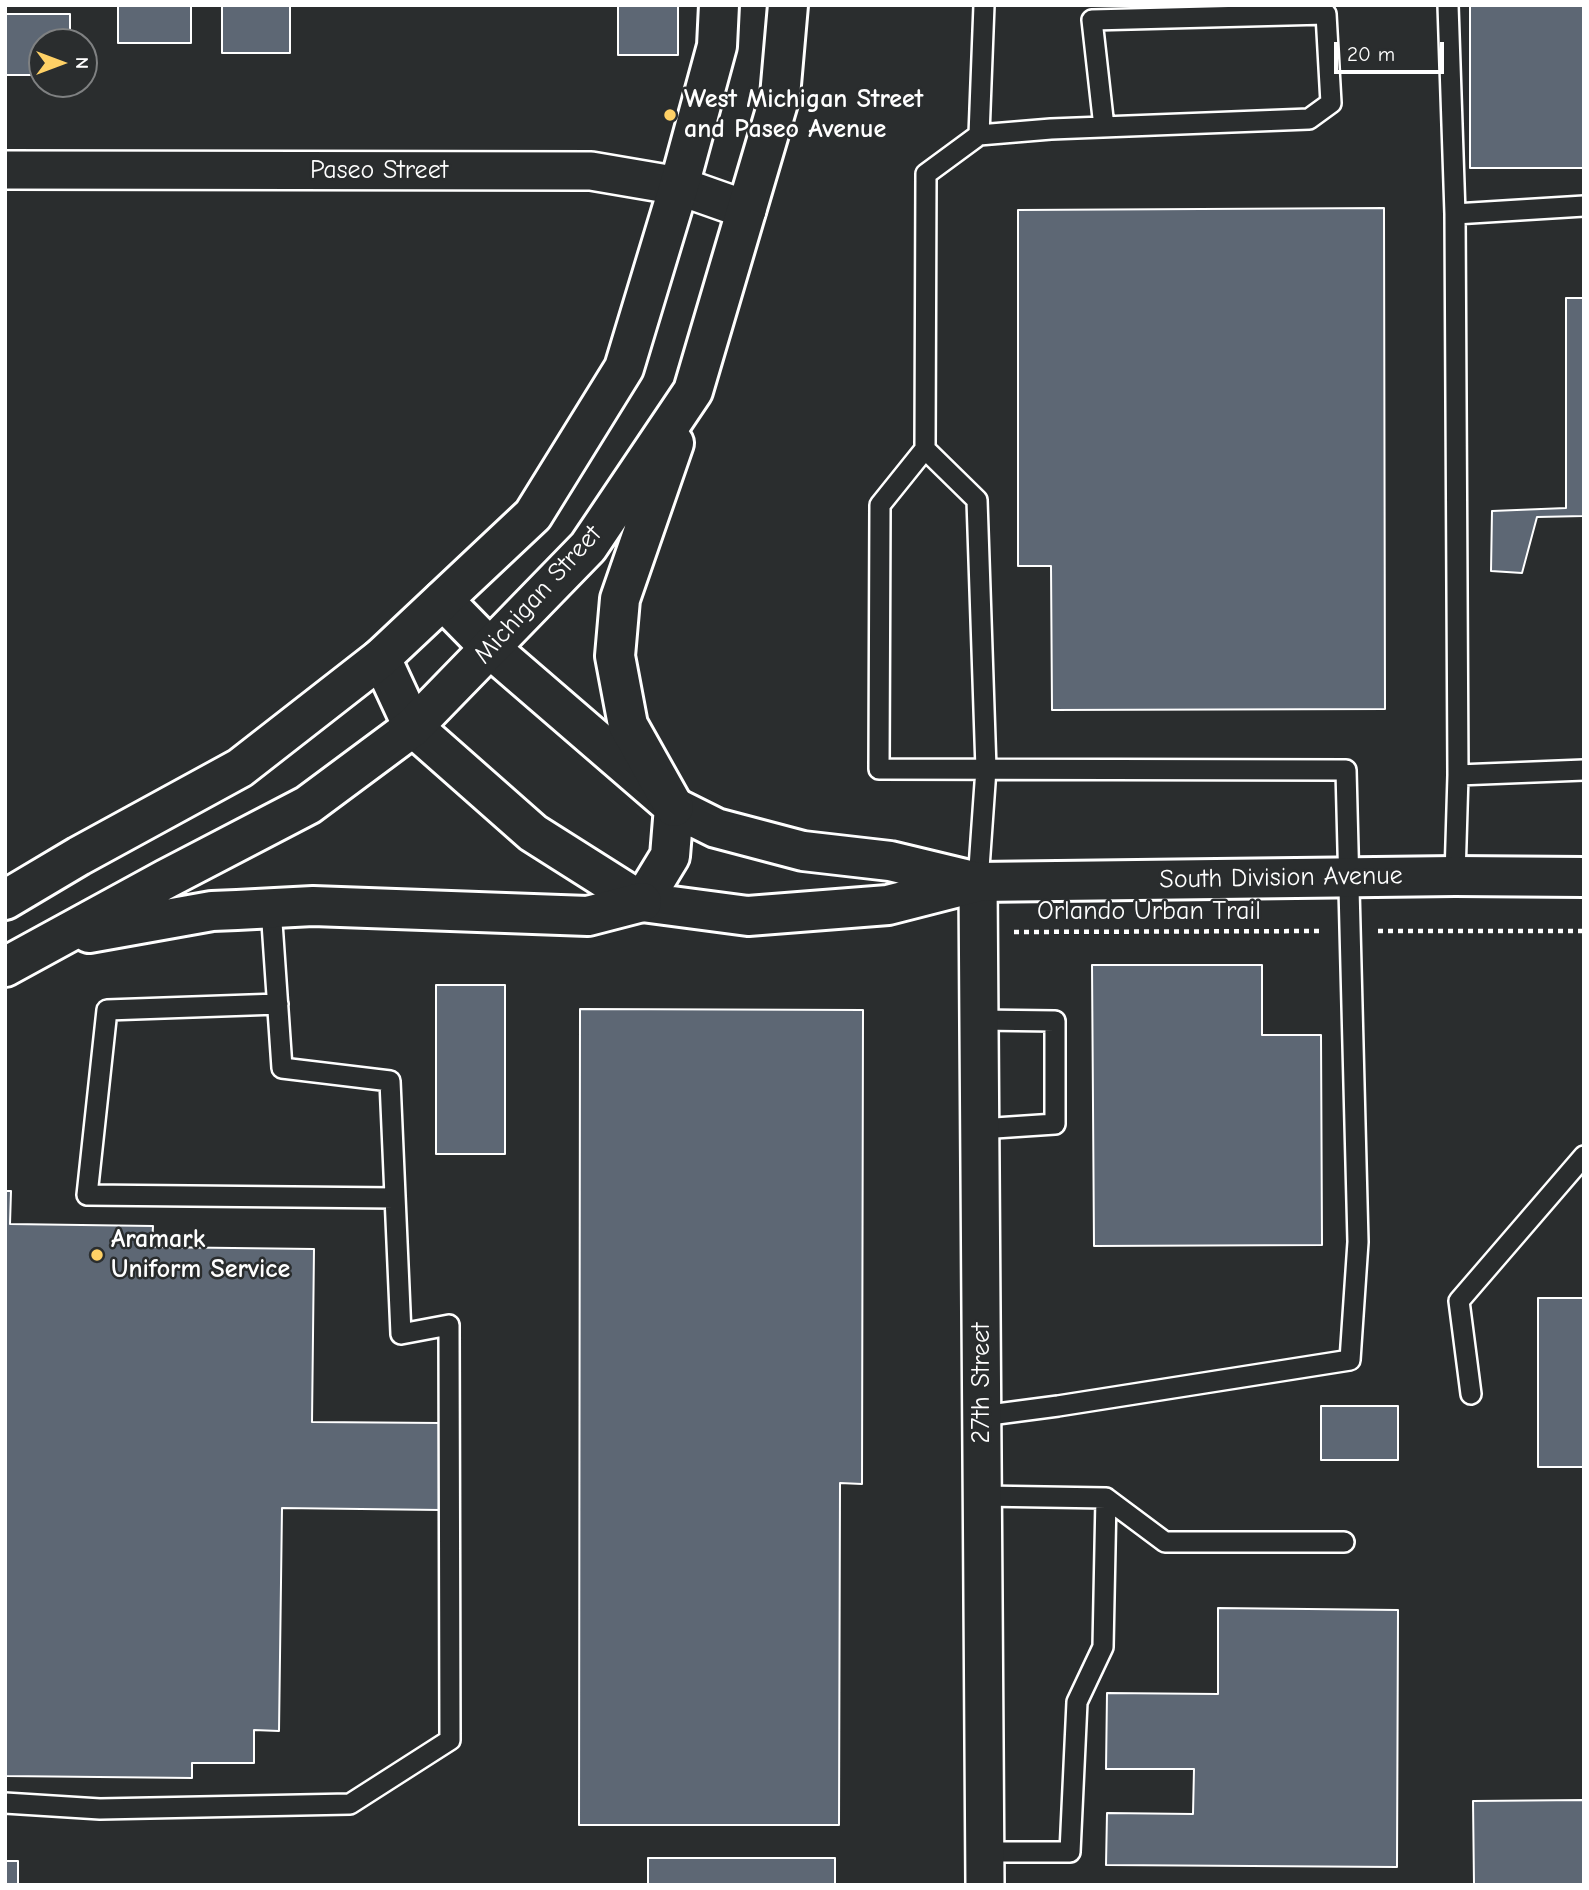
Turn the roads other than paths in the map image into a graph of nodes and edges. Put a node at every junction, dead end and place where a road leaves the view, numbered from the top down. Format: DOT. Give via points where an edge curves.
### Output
graph roads {
  1 [pos="719,5"];
  2 [pos="789,5"];
  3 [pos="984,5"];
  4 [pos="1448,5"];
  5 [pos="1104,127"];
  6 [pos="979,135"];
  7 [pos="5,170"];
  8 [pos="680,187"];
  9 [pos="1584,205"];
  10 [pos="747,210"];
  11 [pos="1455,214"];
  12 [pos="693,391"];
  13 [pos="925,449"];
  14 [pos="443,600"];
  15 [pos="491,649"];
  16 [pos="381,658"];
  17 [pos="414,727"];
  18 [pos="986,769"];
  19 [pos="1584,770"];
  20 [pos="1458,775"];
  21 [pos="674,807"];
  22 [pos="1455,876"];
  23 [pos="1349,877"];
  24 [pos="1584,877"];
  25 [pos="978,882"];
  26 [pos="5,900"];
  27 [pos="642,902"];
  28 [pos="271,908"];
  29 [pos="56,939"];
  30 [pos="5,967"];
  31 [pos="278,1004"];
  32 [pos="979,1020"];
  33 [pos="980,1129"];
  34 [pos="1584,1156"];
  35 [pos="395,1198"];
  36 [pos="1471,1394"];
  37 [pos="982,1416"];
  38 [pos="982,1496"];
  39 [pos="1106,1499"];
  40 [pos="1344,1542"];
  41 [pos="5,1803"];
  42 [pos="985,1868"];
  1 -- 8 [label="main road" via="717,47"];
  2 -- 10 [label="main road, Michigan Street" via="780,96"];
  3 -- 6 [label="lane"];
  4 -- 11 [label="lane"];
  5 -- 5 [label="lane" via="1309,119 1331,103 1326,14 1092,20"];
  5 -- 6 [label="lane"];
  6 -- 13 [label="lane" via="926,174"];
  7 -- 8 [label="street, Paseo Street" via="592,172"];
  8 -- 10 [label="street, Paseo Street"];
  8 -- 14 [label="main road" via="624,368 533,515"];
  9 -- 11 [label="lane"];
  10 -- 12 [label="main road, Michigan Street"];
  11 -- 20 [label="lane"];
  12 -- 15 [label="main road, Michigan Street" via="588,547"];
  12 -- 21 [label="main road" via="620,599 615,656 628,725"];
  13 -- 18 [label="lane" via="977,500"];
  13 -- 18 [label="lane" via="880,505 879,769"];
  14 -- 15 [label="main road, South Division Avenue"];
  14 -- 16 [label="main road"];
  15 -- 17 [label="main road, Michigan Street"];
  15 -- 21 [label="main road, South Division Avenue"];
  16 -- 17 [label="main road, South Division Avenue"];
  16 -- 26 [label="main road" via="240,768"];
  17 -- 27 [label="main road, South Division Avenue" via="533,833"];
  17 -- 29 [label="main road, Michigan Street" via="308,806"];
  18 -- 23 [label="lane" via="1346,769"];
  18 -- 25 [label="lane"];
  19 -- 20 [label="lane"];
  20 -- 22 [label="lane"];
  21 -- 25 [label="main road, South Division Avenue" via="716,828 803,851 890,861"];
  21 -- 27 [label="main road" via="670,856"];
  22 -- 23 [label="main road, South Division Avenue"];
  22 -- 24 [label="main road, South Division Avenue"];
  23 -- 25 [label="main road, South Division Avenue"];
  23 -- 37 [label="lane" via="1358,1242 1350,1360"];
  25 -- 27 [label="main road, South Division Avenue" via="888,905 748,916"];
  25 -- 32 [label="street, 27th Street"];
  27 -- 28 [label="main road" via="588,916"];
  28 -- 29 [label="main road" via="212,911"];
  28 -- 31 [label="lane"];
  29 -- 30 [label="main road, Michigan Street"];
  31 -- 35 [label="lane" via="282,1068 390,1081"];
  31 -- 35 [label="lane" via="107,1010 87,1195"];
  32 -- 33 [label="street, 27th Street"];
  32 -- 33 [label="lane" via="1055,1021 1055,1124"];
  33 -- 37 [label="street, 27th Street"];
  34 -- 36 [label="lane" via="1459,1301"];
  35 -- 41 [label="lane" via="401,1334 449,1325 450,1740 350,1804 100,1808"];
  37 -- 38 [label="street, 27th Street"];
  38 -- 39 [label="lane"];
  38 -- 42 [label="street, 27th Street"];
  39 -- 40 [label="lane" via="1165,1542"];
  39 -- 42 [label="lane" via="1103,1647 1077,1702 1070,1852"];
}
